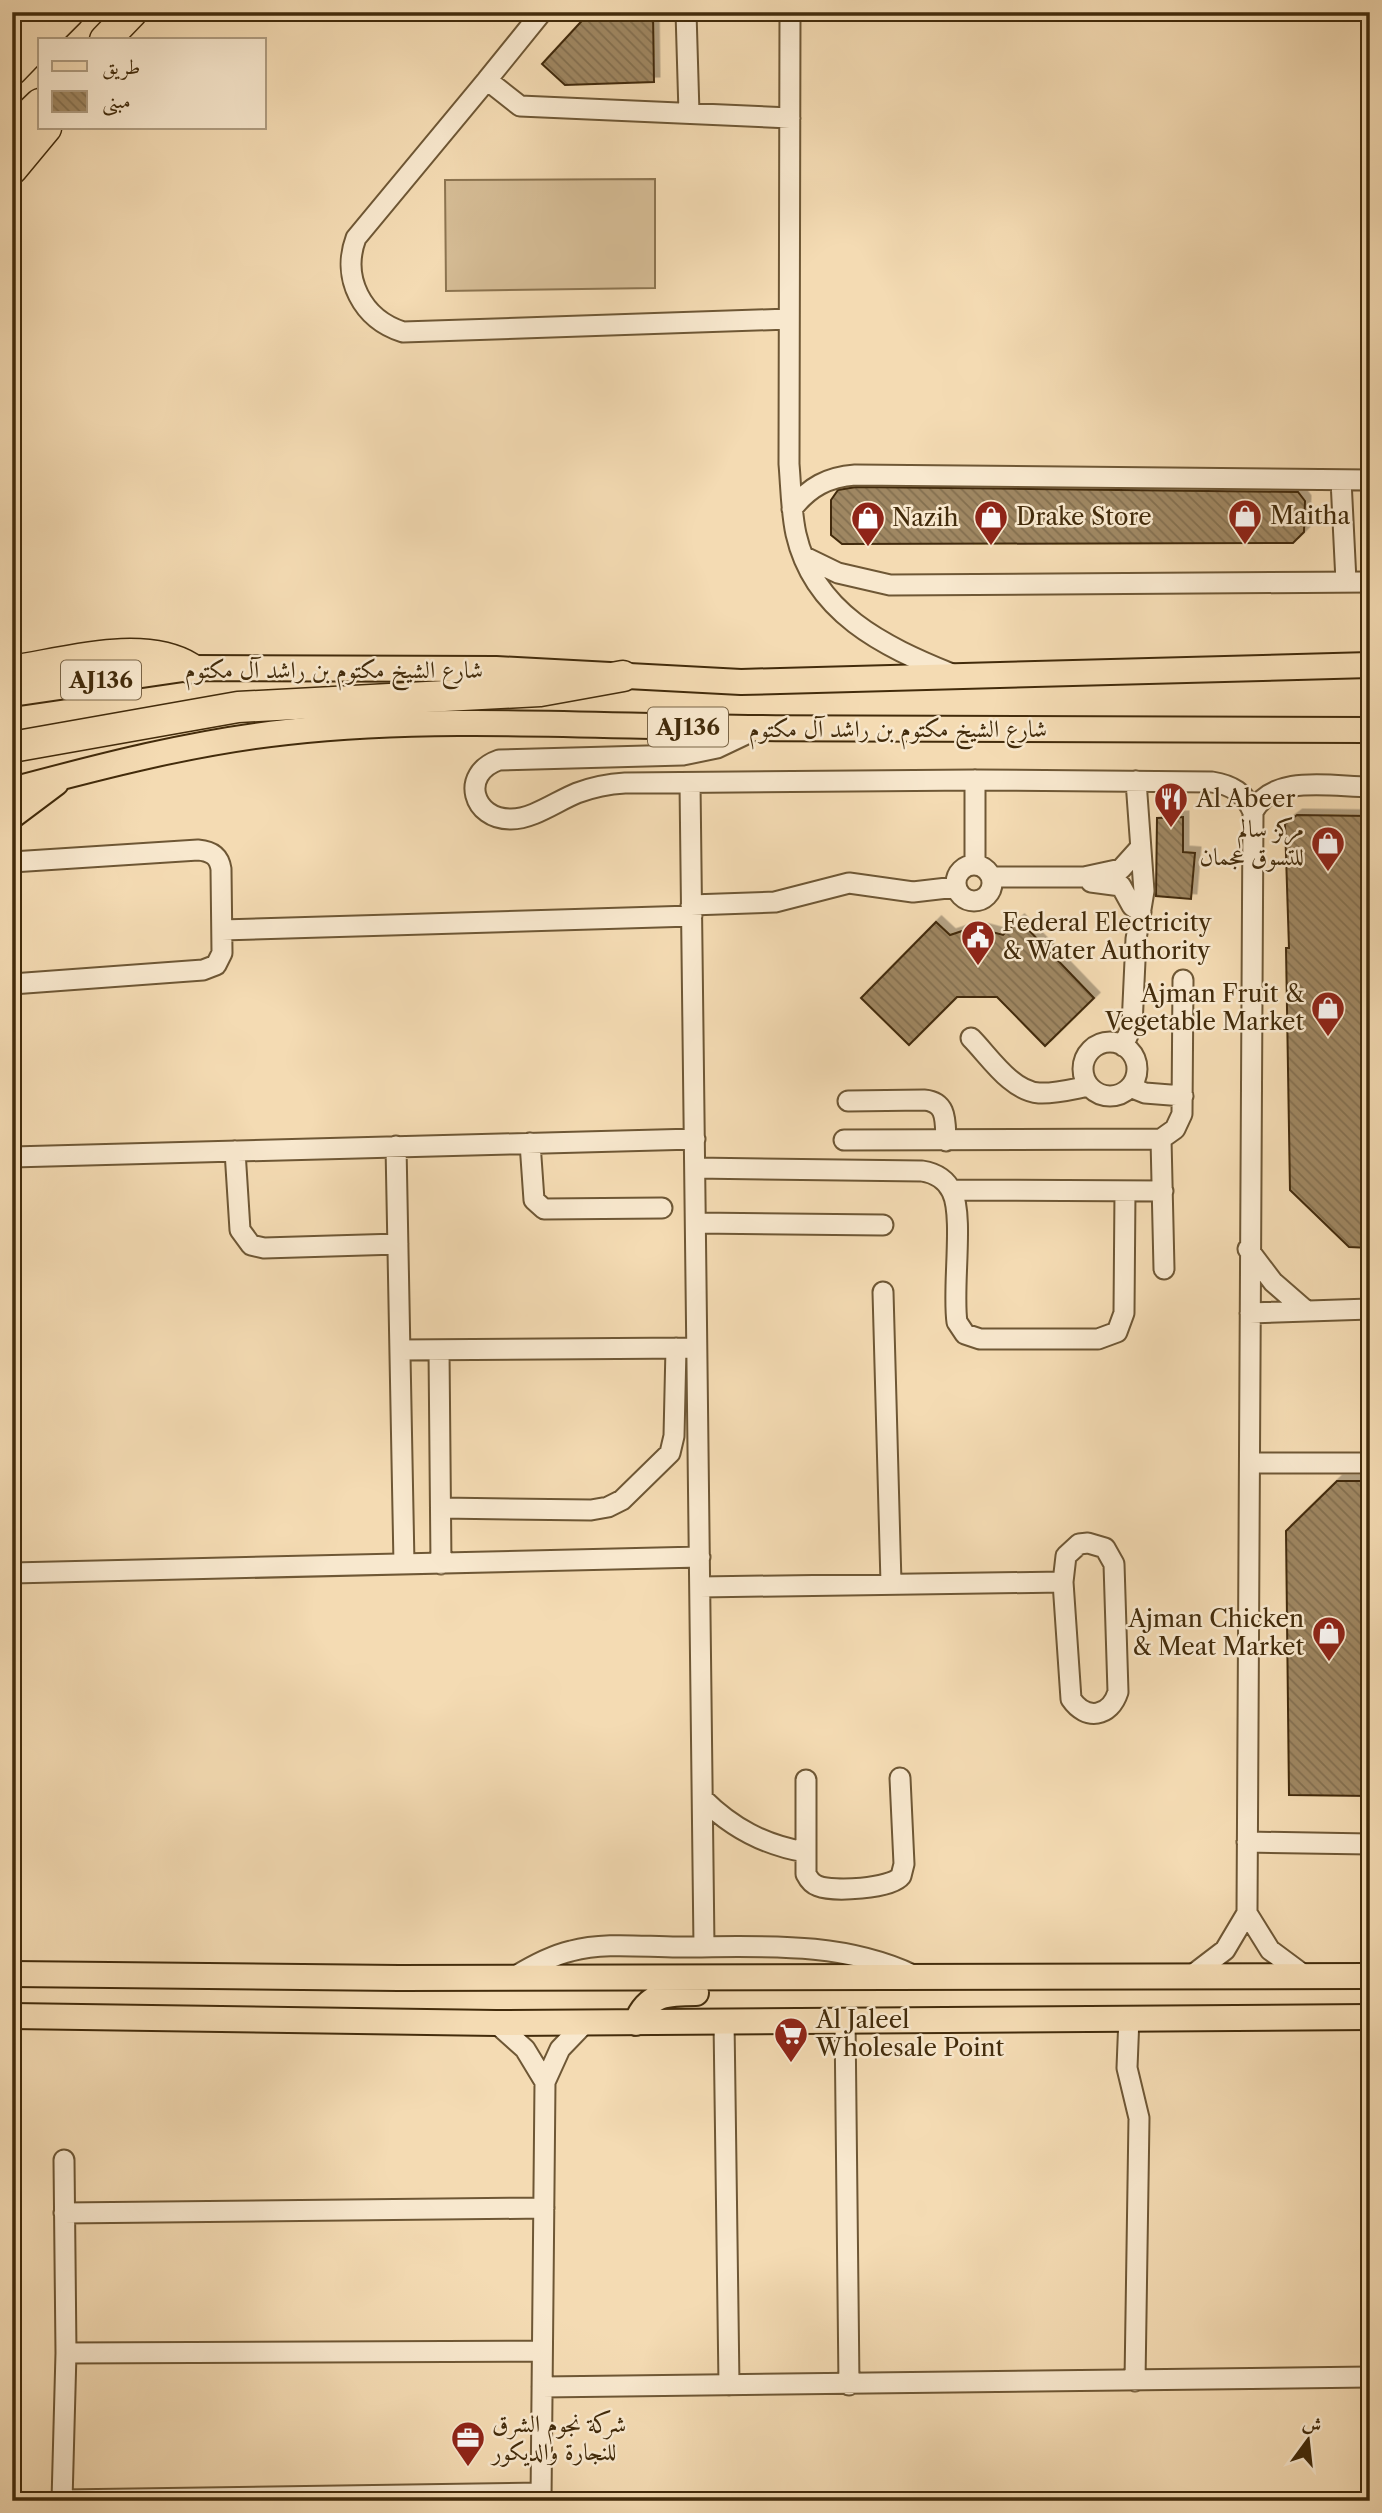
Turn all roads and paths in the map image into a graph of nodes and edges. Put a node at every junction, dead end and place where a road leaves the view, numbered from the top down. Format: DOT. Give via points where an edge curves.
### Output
graph roads {
  1 [pos="34,12"];
  2 [pos="69,12"];
  3 [pos="132,12"];
  4 [pos="542,12"];
  5 [pos="686,12"];
  6 [pos="790,12"];
  7 [pos="12,35"];
  8 [pos="44,38"];
  9 [pos="107,38"];
  10 [pos="38,44"];
  11 [pos="12,70"];
  12 [pos="487,80"];
  13 [pos="38,106"];
  14 [pos="689,113"];
  15 [pos="790,118"];
  16 [pos="44,130"];
  17 [pos="12,131"];
  18 [pos="12,169"];
  19 [pos="789,319"];
  20 [pos="1341,480"];
  21 [pos="1370,480"];
  22 [pos="792,509"];
  23 [pos="803,556"];
  24 [pos="1346,581"];
  25 [pos="1370,582"];
  26 [pos="1370,665"];
  27 [pos="190,668"];
  28 [pos="12,671"];
  29 [pos="953,674"];
  30 [pos="623,676"];
  31 [pos="12,694"];
  32 [pos="758,729"];
  33 [pos="1370,730"];
  34 [pos="12,747"];
  35 [pos="64,776"];
  36 [pos="975,780"];
  37 [pos="1136,781"];
  38 [pos="690,783"];
  39 [pos="1370,787"];
  40 [pos="12,790"];
  41 [pos="1253,812"];
  42 [pos="12,816"];
  43 [pos="1139,849"];
  44 [pos="12,862"];
  45 [pos="983,871"];
  46 [pos="1084,877"];
  47 [pos="956,887"];
  48 [pos="691,911"];
  49 [pos="1141,912"];
  50 [pos="222,930"];
  51 [pos="1183,980"];
  52 [pos="12,984"];
  53 [pos="971,1038"];
  54 [pos="1123,1046"];
  55 [pos="1088,1086"];
  56 [pos="1130,1087"];
  57 [pos="1183,1097"];
  58 [pos="848,1101"];
  59 [pos="695,1139"];
  60 [pos="1161,1139"];
  61 [pos="844,1140"];
  62 [pos="946,1141"];
  63 [pos="530,1143"];
  64 [pos="397,1146"];
  65 [pos="236,1151"];
  66 [pos="12,1157"];
  67 [pos="695,1168"];
  68 [pos="951,1191"];
  69 [pos="1125,1191"];
  70 [pos="1163,1191"];
  71 [pos="662,1208"];
  72 [pos="696,1223"];
  73 [pos="883,1225"];
  74 [pos="398,1244"];
  75 [pos="1248,1249"];
  76 [pos="1164,1269"];
  77 [pos="883,1292"];
  78 [pos="1304,1309"];
  79 [pos="1370,1309"];
  80 [pos="1250,1314"];
  81 [pos="676,1348"];
  82 [pos="697,1348"];
  83 [pos="400,1350"];
  84 [pos="439,1350"];
  85 [pos="1252,1463"];
  86 [pos="1370,1463"];
  87 [pos="441,1508"];
  88 [pos="700,1558"];
  89 [pos="404,1564"];
  90 [pos="441,1564"];
  91 [pos="12,1573"];
  92 [pos="1063,1582"];
  93 [pos="891,1583"];
  94 [pos="699,1587"];
  95 [pos="900,1778"];
  96 [pos="806,1780"];
  97 [pos="703,1799"];
  98 [pos="1247,1842"];
  99 [pos="1370,1843"];
  100 [pos="805,1852"];
  101 [pos="1247,1913"];
  102 [pos="704,1947"];
  103 [pos="12,1974"];
  104 [pos="862,1976"];
  105 [pos="1191,1976"];
  106 [pos="1305,1976"];
  107 [pos="1370,1976"];
  108 [pos="514,1977"];
  109 [pos="917,1977"];
  110 [pos="12,2016"];
  111 [pos="1129,2017"];
  112 [pos="1370,2017"];
  113 [pos="845,2019"];
  114 [pos="724,2021"];
  115 [pos="496,2023"];
  116 [pos="585,2023"];
  117 [pos="636,2023"];
  118 [pos="545,2082"];
  119 [pos="64,2160"];
  120 [pos="544,2208"];
  121 [pos="64,2213"];
  122 [pos="542,2351"];
  123 [pos="66,2353"];
  124 [pos="1370,2377"];
  125 [pos="1135,2381"];
  126 [pos="729,2385"];
  127 [pos="849,2385"];
  128 [pos="542,2387"];
  129 [pos="541,2497"];
  130 [pos="62,2501"];
  1 -- 7 [label="highway"];
  2 -- 8 [label="highway"];
  3 -- 9 [label="highway"];
  4 -- 12 [label="street"];
  5 -- 14 [label="street"];
  6 -- 15 [label="street"];
  10 -- 11 [label="highway"];
  12 -- 14 [label="street" via="520,106"];
  12 -- 19 [label="street" via="356,238 349,256 350,272 373,317 403,332"];
  13 -- 17 [label="highway"];
  14 -- 15 [label="street"];
  15 -- 19 [label="street"];
  16 -- 18 [label="highway"];
  19 -- 22 [label="street"];
  20 -- 21 [label="street"];
  20 -- 22 [label="street" via="855,475 819,484"];
  20 -- 24 [label="street"];
  22 -- 23 [label="street"];
  23 -- 24 [label="street" via="838,573 890,585"];
  23 -- 29 [label="street" via="834,607 857,627 910,657"];
  24 -- 25 [label="street"];
  26 -- 29 [label="main road, شارع الشيخ مكتوم بن راشد آل مكتوم / AJ136"];
  27 -- 28 [label="highway" via="166,656 139,653"];
  27 -- 30 [label="main road, شارع الشيخ مكتوم بن راشد آل مكتوم / AJ136" via="465,668"];
  27 -- 31 [label="main road, شارع الشيخ مكتوم بن راشد آل مكتوم / AJ136"];
  29 -- 30 [label="main road, شارع الشيخ مكتوم بن راشد آل مكتوم / AJ136" via="741,682"];
  30 -- 34 [label="highway" via="540,691 238,707"];
  32 -- 33 [label="main road, شارع الشيخ مكتوم بن راشد آل مكتوم / AJ136"];
  32 -- 35 [label="main road, شارع الشيخ مكتوم بن راشد آل مكتوم / AJ136" via="455,724 288,732 209,743"];
  32 -- 38 [label="street" via="717,748 682,755 499,760 482,769 474,787 480,806 499,818 511,819 602,785"];
  35 -- 40 [label="main road, شارع الشيخ مكتوم بن راشد آل مكتوم / AJ136"];
  35 -- 42 [label="main road"];
  36 -- 37 [label="street"];
  36 -- 38 [label="street"];
  36 -- 45 [label="street"];
  37 -- 41 [label="street" via="1223,783 1242,794"];
  37 -- 43 [label="street"];
  38 -- 48 [label="street"];
  39 -- 41 [label="street" via="1281,788 1264,796"];
  41 -- 75 [label="street"];
  43 -- 46 [label="street" via="1121,869"];
  43 -- 49 [label="street" via="1144,880"];
  44 -- 50 [label="street" via="211,852 221,869"];
  45 -- 46 [label="street"];
  45 -- 47 [label="street" via="963,869"];
  45 -- 47 [label="street" via="990,891 979,900 964,899"];
  46 -- 49 [label="street" via="1121,886"];
  47 -- 48 [label="street" via="913,892 841,883 775,902"];
  48 -- 50 [label="street"];
  48 -- 59 [label="street"];
  49 -- 54 [label="street" via="1132,1026"];
  50 -- 52 [label="street" via="220,960 203,971"];
  51 -- 57 [label="street"];
  53 -- 55 [label="street" via="1013,1082 1030,1091 1048,1093"];
  54 -- 55 [label="street" via="1105,1043 1089,1052 1083,1069"];
  54 -- 56 [label="street" via="1135,1060"];
  55 -- 56 [label="street" via="1104,1096"];
  56 -- 57 [label="street"];
  57 -- 60 [label="street" via="1180,1122"];
  58 -- 62 [label="street" via="936,1103 944,1112"];
  59 -- 63 [label="street"];
  59 -- 67 [label="street"];
  60 -- 62 [label="street"];
  60 -- 70 [label="street"];
  61 -- 62 [label="street"];
  63 -- 64 [label="street"];
  63 -- 71 [label="street" via="534,1200 544,1209"];
  64 -- 65 [label="street"];
  64 -- 74 [label="street"];
  65 -- 66 [label="street"];
  65 -- 74 [label="street" via="240,1230 251,1245"];
  67 -- 68 [label="street" via="922,1171 942,1179"];
  67 -- 72 [label="street"];
  68 -- 69 [label="street"];
  68 -- 69 [label="street" via="957,1322 965,1334 980,1339 1098,1339 1117,1332 1124,1313"];
  69 -- 70 [label="street"];
  70 -- 76 [label="street"];
  72 -- 73 [label="street"];
  72 -- 82 [label="street"];
  74 -- 83 [label="street"];
  75 -- 78 [label="street" via="1273,1282"];
  75 -- 80 [label="street"];
  77 -- 93 [label="street"];
  78 -- 79 [label="street"];
  78 -- 80 [label="street"];
  80 -- 85 [label="street"];
  81 -- 82 [label="street"];
  81 -- 84 [label="street"];
  81 -- 87 [label="street" via="673,1444 665,1460 622,1500 592,1510"];
  82 -- 88 [label="street"];
  83 -- 84 [label="street"];
  83 -- 89 [label="street"];
  84 -- 87 [label="street"];
  85 -- 86 [label="street"];
  85 -- 98 [label="street"];
  87 -- 90 [label="street"];
  88 -- 90 [label="street"];
  88 -- 94 [label="street"];
  89 -- 90 [label="street"];
  89 -- 91 [label="street"];
  92 -- 92 [label="street" via="1071,1699 1077,1708 1097,1714 1115,1702 1118,1692 1110,1555 1097,1544 1079,1544 1066,1556"];
  92 -- 93 [label="street"];
  93 -- 94 [label="street"];
  94 -- 97 [label="street"];
  95 -- 100 [label="street" via="904,1864 897,1881 886,1886 820,1887 806,1874"];
  96 -- 100 [label="street"];
  97 -- 100 [label="street" via="749,1834"];
  97 -- 102 [label="street"];
  98 -- 99 [label="street"];
  98 -- 101 [label="street"];
  101 -- 105 [label="street" via="1225,1950"];
  101 -- 106 [label="street" via="1270,1950"];
  102 -- 108 [label="street" via="584,1949 552,1956"];
  102 -- 109 [label="street" via="830,1950 875,1959"];
  103 -- 108 [label="main road"];
  104 -- 108 [label="main road"];
  104 -- 109 [label="main road"];
  104 -- 117 [label="main road" via="809,1991 664,1994 643,2008"];
  105 -- 106 [label="main road"];
  105 -- 109 [label="main road"];
  106 -- 107 [label="main road"];
  110 -- 115 [label="main road"];
  111 -- 112 [label="main road"];
  111 -- 113 [label="main road"];
  111 -- 125 [label="street" via="1127,2068 1139,2118"];
  113 -- 114 [label="main road"];
  113 -- 127 [label="street"];
  114 -- 117 [label="main road"];
  114 -- 126 [label="street"];
  115 -- 116 [label="main road"];
  115 -- 118 [label="street" via="525,2049"];
  116 -- 117 [label="main road"];
  116 -- 118 [label="street" via="559,2049"];
  118 -- 120 [label="street"];
  119 -- 121 [label="street"];
  120 -- 121 [label="street"];
  120 -- 122 [label="street"];
  121 -- 123 [label="street"];
  122 -- 123 [label="street"];
  122 -- 128 [label="street"];
  123 -- 130 [label="street"];
  124 -- 125 [label="street"];
  125 -- 127 [label="street"];
  126 -- 127 [label="street"];
  126 -- 128 [label="street"];
  128 -- 129 [label="street"];
  129 -- 130 [label="street"];
}
